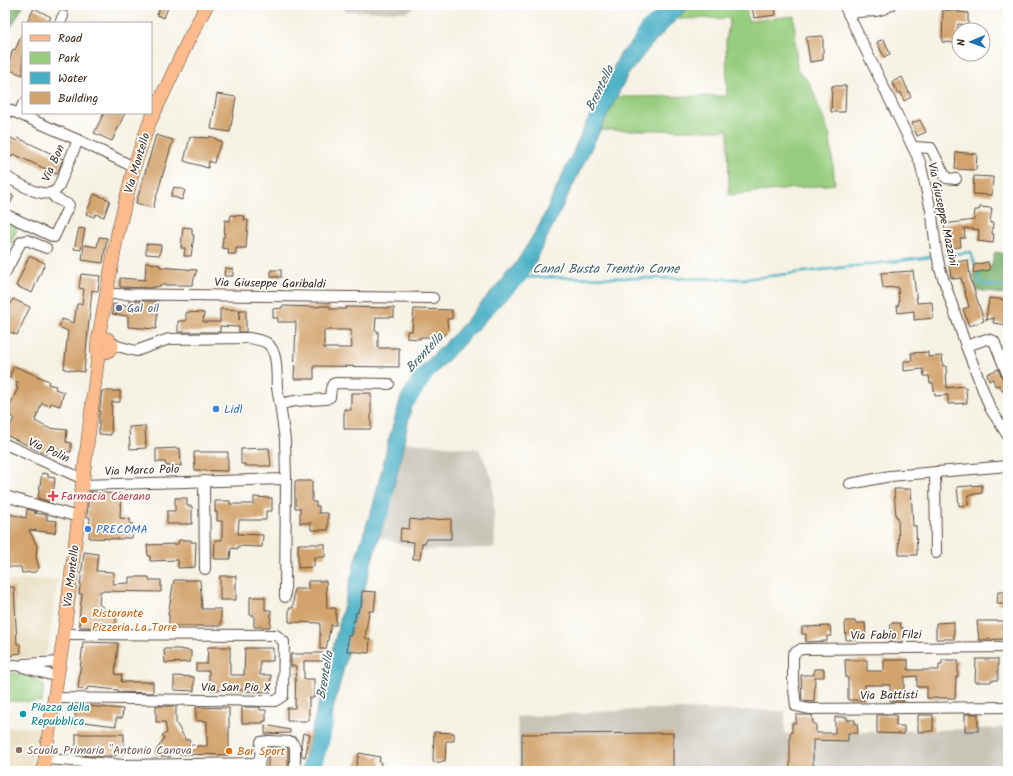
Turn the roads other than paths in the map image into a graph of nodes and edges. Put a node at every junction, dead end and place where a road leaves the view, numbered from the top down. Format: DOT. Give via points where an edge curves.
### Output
graph roads {
  1 [pos="207,5"];
  2 [pos="891,5"];
  3 [pos="846,9"];
  4 [pos="22,106"];
  5 [pos="5,108"];
  6 [pos="19,114"];
  7 [pos="78,140"];
  8 [pos="913,147"];
  9 [pos="134,167"];
  10 [pos="5,176"];
  11 [pos="956,179"];
  12 [pos="52,193"];
  13 [pos="9,216"];
  14 [pos="46,248"];
  15 [pos="5,272"];
  16 [pos="107,294"];
  17 [pos="433,298"];
  18 [pos="104,345"];
  19 [pos="966,346"];
  20 [pos="1008,376"];
  21 [pos="389,384"];
  22 [pos="280,404"];
  23 [pos="1008,436"];
  24 [pos="5,444"];
  25 [pos="1008,466"];
  26 [pos="935,472"];
  27 [pos="286,479"];
  28 [pos="204,481"];
  29 [pos="82,482"];
  30 [pos="850,484"];
  31 [pos="5,496"];
  32 [pos="78,517"];
  33 [pos="936,553"];
  34 [pos="205,569"];
  35 [pos="285,598"];
  36 [pos="64,634"];
  37 [pos="1008,647"];
  38 [pos="60,662"];
  39 [pos="16,665"];
  40 [pos="5,666"];
  41 [pos="58,678"];
  42 [pos="793,681"];
  43 [pos="56,698"];
  44 [pos="1008,707"];
  45 [pos="45,765"];
  46 [pos="259,767"];
  47 [pos="124,768"];
  48 [pos="295,771"];
  1 -- 9 [label="main road, Via Montello" via="152,118"];
  2 -- 3 [label="street" via="880,11 871,12"];
  3 -- 8 [label="street, Via Giuseppe Mazzini"];
  4 -- 6 [label="street"];
  5 -- 6 [label="street"];
  6 -- 7 [label="street"];
  7 -- 9 [label="street"];
  7 -- 12 [label="street, Via Bon" via="58,188"];
  8 -- 11 [label="street" via="931,148 946,178"];
  8 -- 19 [label="street, Via Giuseppe Mazzini" via="920,162 932,215 940,269"];
  9 -- 16 [label="main road, Via Montello" via="117,236"];
  10 -- 12 [label="street, Via Bon" via="40,193"];
  12 -- 13 [label="street" via="55,198 70,205 54,237"];
  14 -- 15 [label="street" via="27,240 21,242"];
  16 -- 17 [label="street, Via Giuseppe Garibaldi"];
  16 -- 18 [label="main road, Via Montello"];
  18 -- 22 [label="street" via="136,351 169,339 260,340 268,344 274,354"];
  18 -- 29 [label="main road, Via Montello"];
  19 -- 20 [label="street" via="987,339 994,341"];
  19 -- 23 [label="street, Via Giuseppe Mazzini" via="990,408"];
  21 -- 22 [label="street" via="336,383 331,386 330,397 326,399 295,400"];
  22 -- 27 [label="street" via="285,440"];
  24 -- 29 [label="street, Via Polin"];
  25 -- 26 [label="street"];
  26 -- 30 [label="street" via="890,476"];
  26 -- 33 [label="street"];
  27 -- 28 [label="street, Via Marco Polo"];
  27 -- 35 [label="street"];
  28 -- 29 [label="street, Via Marco Polo"];
  28 -- 34 [label="street"];
  29 -- 32 [label="main road, Via Montello"];
  31 -- 32 [label="street"];
  32 -- 36 [label="main road, Via Montello"];
  36 -- 38 [label="main road, Via Montello"];
  36 -- 43 [label="street, Via San Pio X" via="276,635 284,642 283,696 275,701"];
  37 -- 42 [label="street, Via Fabio Filzi" via="801,649 793,654"];
  38 -- 39 [label="street"];
  38 -- 41 [label="main road, Via Montello"];
  39 -- 40 [label="street"];
  39 -- 41 [label="street"];
  41 -- 43 [label="main road, Via Montello"];
  42 -- 44 [label="street, Via Battisti" via="796,706 809,709"];
  43 -- 45 [label="main road, Via Montello"];
  45 -- 47 [label="street"];
  46 -- 47 [label="street"];
  46 -- 48 [label="street" via="261,742 292,742 295,747"];
}
